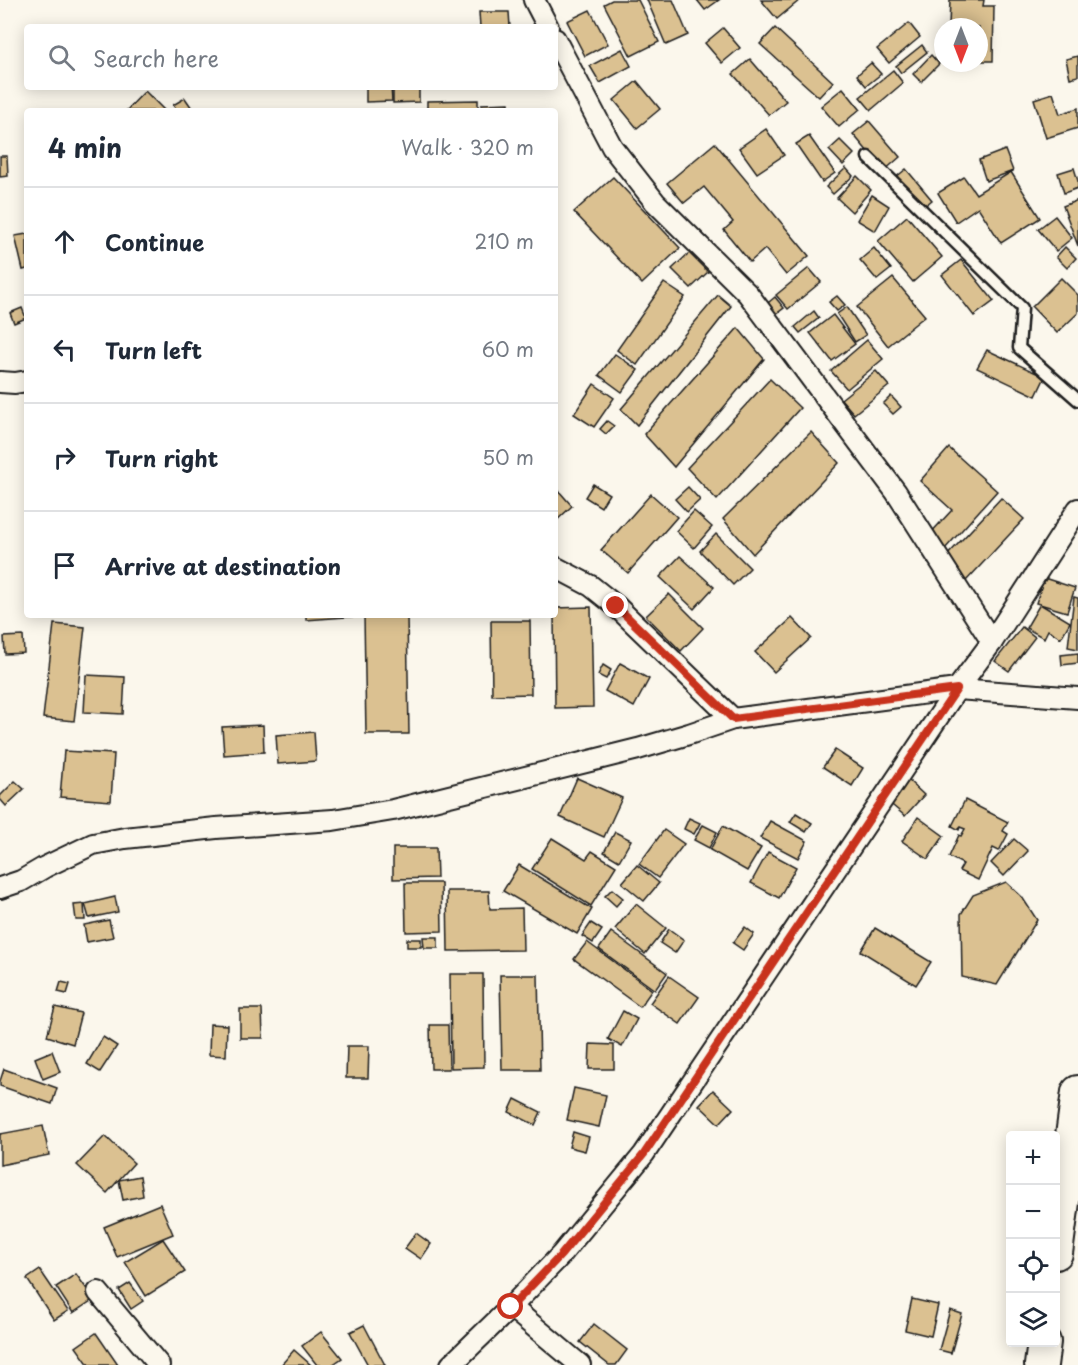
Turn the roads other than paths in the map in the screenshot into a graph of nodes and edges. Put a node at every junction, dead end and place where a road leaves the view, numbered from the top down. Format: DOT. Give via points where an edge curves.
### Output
graph roads {
  1 [pos="534,0"];
  2 [pos="546,24"];
  3 [pos="558,45"];
  4 [pos="868,158"];
  5 [pos="0,382"];
  6 [pos="24,382"];
  7 [pos="1078,400"];
  8 [pos="1078,509"];
  9 [pos="558,569"];
  10 [pos="992,642"];
  11 [pos="957,689"];
  12 [pos="1078,698"];
  13 [pos="733,719"];
  14 [pos="0,888"];
  15 [pos="1078,1092"];
  16 [pos="1058,1239"];
  17 [pos="98,1292"];
  18 [pos="511,1307"];
  19 [pos="1043,1347"];
  20 [pos="159,1365"];
  21 [pos="451,1365"];
  22 [pos="580,1365"];
  23 [pos="1041,1365"];
  1 -- 2 [label="street"];
  3 -- 10 [label="street" via="612,147 655,202 748,294 896,492"];
  4 -- 7 [label="lane" via="1022,308 1019,348"];
  5 -- 6 [label="street"];
  8 -- 10 [label="street"];
  9 -- 13 [label="street" via="591,586 616,606"];
  10 -- 11 [label="street"];
  11 -- 12 [label="street"];
  11 -- 13 [label="street"];
  11 -- 18 [label="street" via="644,1154 561,1255"];
  13 -- 14 [label="street" via="638,748 393,810 333,820 216,828 93,844"];
  15 -- 16 [label="main road"];
  17 -- 20 [label="street"];
  18 -- 21 [label="street"];
  18 -- 22 [label="street"];
  19 -- 23 [label="main road"];
}
